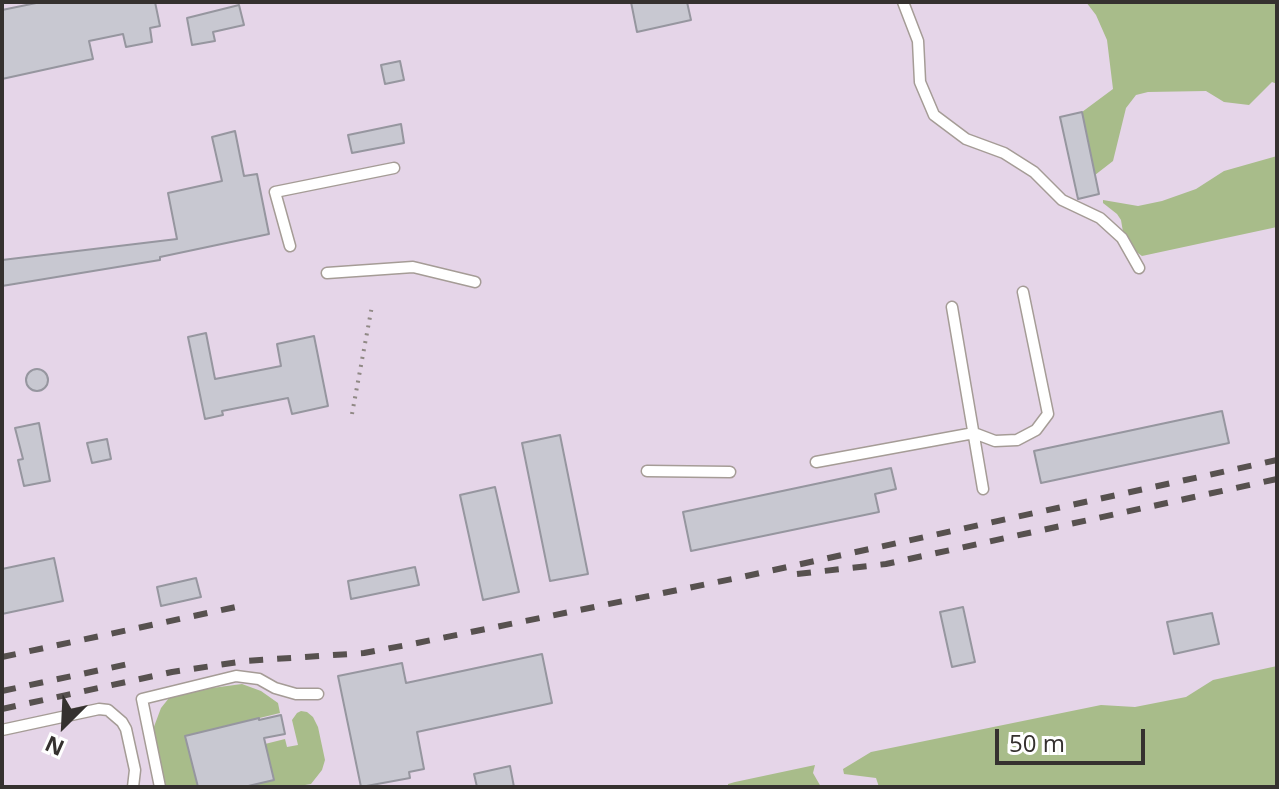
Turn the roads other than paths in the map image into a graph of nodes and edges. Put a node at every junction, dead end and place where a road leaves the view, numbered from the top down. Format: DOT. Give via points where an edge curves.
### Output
graph roads {
  1 [pos="903,2"];
  2 [pos="394,168"];
  3 [pos="290,246"];
  4 [pos="1139,268"];
  5 [pos="327,273"];
  6 [pos="475,282"];
  7 [pos="1023,292"];
  8 [pos="952,307"];
  9 [pos="974,433"];
  10 [pos="816,462"];
  11 [pos="647,471"];
  12 [pos="730,472"];
  13 [pos="983,489"];
  14 [pos="318,694"];
  15 [pos="2,730"];
  16 [pos="133,787"];
  17 [pos="160,787"];
  1 -- 4 [label="lane" via="918,41 920,82 934,115 966,139 1034,172 1062,200 1100,218 1122,238"];
  2 -- 3 [label="lane" via="275,192"];
  5 -- 6 [label="lane" via="413,267"];
  7 -- 9 [label="lane" via="1048,414 1036,430 1017,440 995,441"];
  8 -- 9 [label="lane"];
  9 -- 10 [label="lane"];
  9 -- 13 [label="lane"];
  11 -- 12 [label="lane"];
  14 -- 17 [label="lane" via="296,694 236,676 142,699"];
  15 -- 16 [label="lane" via="108,710 126,729 135,770"];
}
